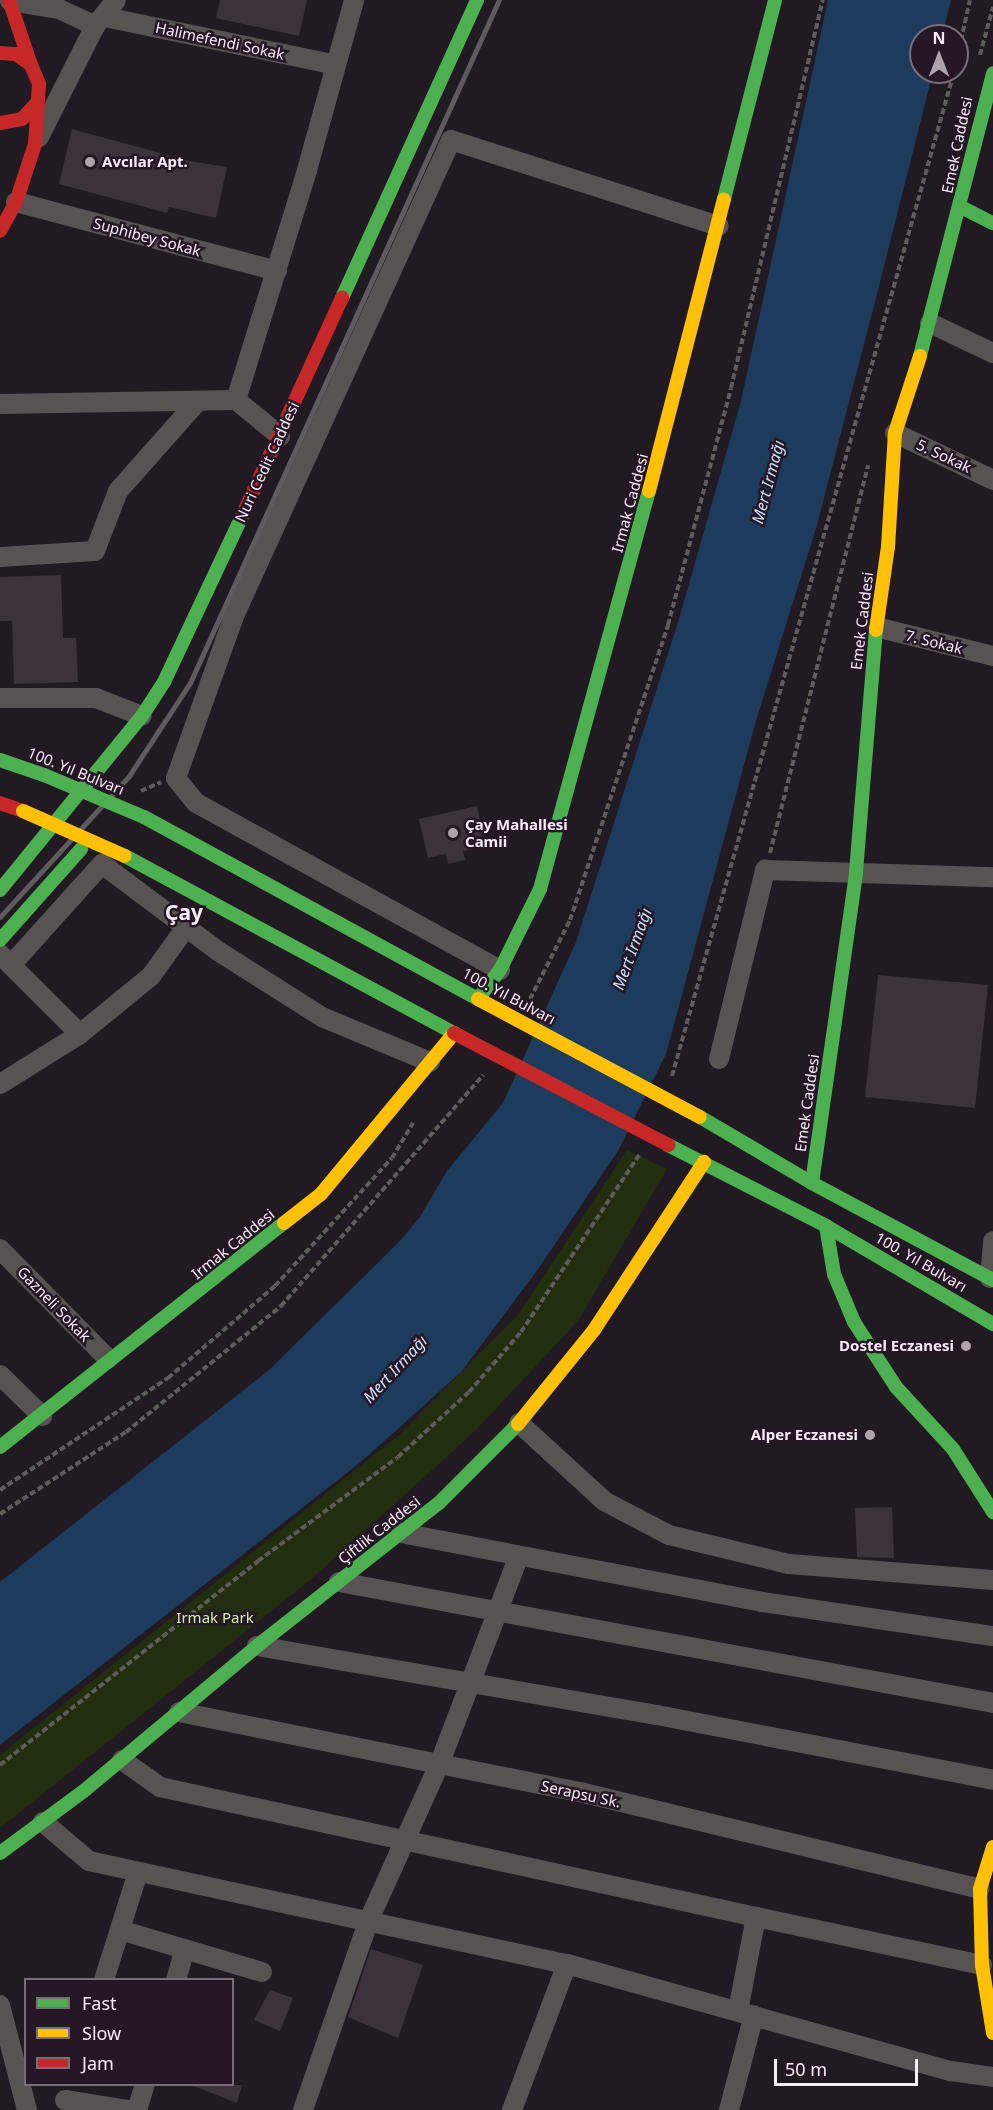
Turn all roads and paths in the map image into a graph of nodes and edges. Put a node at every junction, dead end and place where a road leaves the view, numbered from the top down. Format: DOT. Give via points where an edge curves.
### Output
graph roads {
  1 [pos="10,0"];
  2 [pos="116,0"];
  3 [pos="354,0"];
  4 [pos="477,0"];
  5 [pos="775,0"];
  6 [pos="823,0"];
  7 [pos="970,0"];
  8 [pos="100,21"];
  9 [pos="965,24"];
  10 [pos="0,53"];
  11 [pos="31,65"];
  12 [pos="336,65"];
  13 [pos="993,73"];
  14 [pos="951,84"];
  15 [pos="989,95"];
  16 [pos="36,104"];
  17 [pos="0,123"];
  18 [pos="35,144"];
  19 [pos="16,202"];
  20 [pos="961,207"];
  21 [pos="993,223"];
  22 [pos="720,226"];
  23 [pos="0,231"];
  24 [pos="277,271"];
  25 [pos="930,323"];
  26 [pos="993,353"];
  27 [pos="198,400"];
  28 [pos="236,400"];
  29 [pos="0,404"];
  30 [pos="895,433"];
  31 [pos="280,436"];
  32 [pos="993,480"];
  33 [pos="0,557"];
  34 [pos="876,627"];
  35 [pos="993,656"];
  36 [pos="0,698"];
  37 [pos="142,716"];
  38 [pos="0,760"];
  39 [pos="0,803"];
  40 [pos="81,849"];
  41 [pos="856,872"];
  42 [pos="993,877"];
  43 [pos="0,890"];
  44 [pos="187,926"];
  45 [pos="0,940"];
  46 [pos="5,960"];
  47 [pos="500,970"];
  48 [pos="478,999"];
  49 [pos="520,1020"];
  50 [pos="454,1033"];
  51 [pos="80,1034"];
  52 [pos="499,1056"];
  53 [pos="718,1059"];
  54 [pos="430,1062"];
  55 [pos="0,1084"];
  56 [pos="668,1086"];
  57 [pos="416,1117"];
  58 [pos="642,1146"];
  59 [pos="704,1162"];
  60 [pos="812,1183"];
  61 [pos="826,1226"];
  62 [pos="993,1241"];
  63 [pos="0,1249"];
  64 [pos="991,1279"];
  65 [pos="993,1324"];
  66 [pos="108,1359"];
  67 [pos="0,1375"];
  68 [pos="42,1416"];
  69 [pos="519,1423"];
  70 [pos="0,1447"];
  71 [pos="0,1490"];
  72 [pos="993,1512"];
  73 [pos="0,1514"];
  74 [pos="401,1533"];
  75 [pos="519,1556"];
  76 [pos="993,1580"];
  77 [pos="339,1582"];
  78 [pos="496,1611"];
  79 [pos="993,1636"];
  80 [pos="257,1646"];
  81 [pos="472,1683"];
  82 [pos="993,1703"];
  83 [pos="179,1712"];
  84 [pos="122,1760"];
  85 [pos="0,1765"];
  86 [pos="439,1765"];
  87 [pos="993,1780"];
  88 [pos="43,1822"];
  89 [pos="407,1841"];
  90 [pos="993,1847"];
  91 [pos="0,1853"];
  92 [pos="138,1872"];
  93 [pos="980,1889"];
  94 [pos="756,1917"];
  95 [pos="368,1922"];
  96 [pos="120,1930"];
  97 [pos="185,1949"];
  98 [pos="567,1965"];
  99 [pos="982,1965"];
  100 [pos="262,1972"];
  101 [pos="105,1978"];
  102 [pos="177,1978"];
  103 [pos="0,2005"];
  104 [pos="746,2013"];
  105 [pos="993,2033"];
  106 [pos="993,2077"];
  107 [pos="145,2086"];
  108 [pos="66,2098"];
  109 [pos="27,2110"];
  110 [pos="128,2110"];
  111 [pos="137,2110"];
  112 [pos="303,2110"];
  113 [pos="512,2110"];
  114 [pos="729,2110"];
  1 -- 8 [label="street, Halimefendi Sokak"];
  1 -- 11 [label="main road"];
  2 -- 8 [label="street"];
  3 -- 12 [label="street"];
  4 -- 31 [label="main road, Nuri Cedit Caddesi"];
  5 -- 22 [label="main road, Irmak Caddesi"];
  6 -- 49 [label="path" via="731,388 668,625 570,920"];
  7 -- 9 [label="path"];
  8 -- 12 [label="street, Halimefendi Sokak"];
  8 -- 18 [label="street"];
  10 -- 11 [label="main road" via="16,54"];
  11 -- 16 [label="main road" via="39,84"];
  12 -- 24 [label="street"];
  13 -- 15 [label="main road, Emek Caddesi"];
  14 -- 56 [label="path" via="825,524 742,836"];
  15 -- 20 [label="main road, Emek Caddesi"];
  16 -- 17 [label="main road" via="22,118"];
  16 -- 18 [label="main road"];
  18 -- 19 [label="main road"];
  19 -- 23 [label="main road"];
  19 -- 24 [label="street, Suphibey Sokak"];
  20 -- 21 [label="main road"];
  20 -- 25 [label="main road, Emek Caddesi"];
  22 -- 47 [label="main road, Irmak Caddesi" via="543,878"];
  22 -- 47 [label="street" via="451,140 234,616 176,778 196,803"];
  24 -- 28 [label="street"];
  25 -- 26 [label="street"];
  25 -- 30 [label="main road, Emek Caddesi"];
  27 -- 28 [label="street"];
  27 -- 29 [label="street"];
  27 -- 33 [label="street" via="118,491 95,550"];
  28 -- 31 [label="street"];
  30 -- 32 [label="street, 5. Sokak"];
  30 -- 34 [label="main road, Emek Caddesi" via="888,547"];
  31 -- 37 [label="main road, Nuri Cedit Caddesi" via="186,638"];
  34 -- 35 [label="street, 7. Sokak"];
  34 -- 41 [label="main road, Emek Caddesi"];
  36 -- 37 [label="street" via="96,698"];
  37 -- 43 [label="main road, Nuri Cedit Caddesi"];
  38 -- 48 [label="main road, 100. Yıl Bulvarı, bridge" via="144,816"];
  39 -- 50 [label="main road, 100. Yıl Bulvarı, bridge" via="125,856"];
  40 -- 45 [label="main road"];
  41 -- 42 [label="street"];
  41 -- 53 [label="street" via="765,870"];
  41 -- 60 [label="main road, Emek Caddesi"];
  44 -- 46 [label="street" via="102,864"];
  44 -- 51 [label="street" via="151,976"];
  44 -- 54 [label="street" via="218,951 321,1017"];
  46 -- 51 [label="street"];
  47 -- 48 [label="main road, Irmak Caddesi"];
  48 -- 49 [label="main road, 100. Yıl Bulvarı, bridge"];
  49 -- 60 [label="main road, 100. Yıl Bulvarı, bridge" via="700,1117"];
  50 -- 52 [label="main road, 100. Yıl Bulvarı, bridge"];
  50 -- 54 [label="main road, Irmak Caddesi"];
  51 -- 55 [label="street"];
  52 -- 59 [label="main road, 100. Yıl Bulvarı, bridge"];
  52 -- 73 [label="path" via="281,1306 126,1432"];
  54 -- 66 [label="main road, Irmak Caddesi" via="321,1194 176,1311"];
  57 -- 71 [label="path" via="392,1158 275,1286 168,1378"];
  58 -- 85 [label="path" via="634,1166 521,1332 469,1392 398,1457 258,1561"];
  59 -- 61 [label="main road, 100. Yıl Bulvarı"];
  59 -- 69 [label="main road, Çiftlik Caddesi" via="646,1256"];
  60 -- 64 [label="main road, 100. Yıl Bulvarı"];
  61 -- 65 [label="main road, 100. Yıl Bulvarı"];
  61 -- 72 [label="main road" via="834,1275 854,1322 896,1387 952,1449"];
  62 -- 64 [label="street"];
  63 -- 66 [label="street, Gazneli Sokak"];
  66 -- 68 [label="main road, Irmak Caddesi"];
  67 -- 68 [label="street"];
  68 -- 70 [label="main road, Irmak Caddesi"];
  69 -- 74 [label="main road, Çiftlik Caddesi" via="439,1503"];
  69 -- 76 [label="street" via="604,1501 669,1535 789,1564"];
  74 -- 75 [label="street"];
  74 -- 77 [label="main road, Çiftlik Caddesi"];
  75 -- 78 [label="street"];
  75 -- 79 [label="street" via="762,1602"];
  77 -- 78 [label="street"];
  77 -- 80 [label="main road, Çiftlik Caddesi"];
  78 -- 81 [label="street"];
  78 -- 82 [label="street"];
  80 -- 81 [label="street"];
  80 -- 83 [label="main road, Çiftlik Caddesi"];
  81 -- 86 [label="street"];
  81 -- 87 [label="street"];
  83 -- 84 [label="main road, Çiftlik Caddesi"];
  83 -- 86 [label="street, Serapsu Sk."];
  84 -- 88 [label="main road, Çiftlik Caddesi"];
  84 -- 89 [label="street" via="160,1787"];
  86 -- 89 [label="street"];
  86 -- 93 [label="street, Serapsu Sk." via="584,1793"];
  88 -- 91 [label="main road, Çiftlik Caddesi"];
  88 -- 92 [label="street" via="89,1861"];
  89 -- 94 [label="street"];
  89 -- 95 [label="street"];
  90 -- 93 [label="main road"];
  92 -- 95 [label="street"];
  92 -- 96 [label="street"];
  93 -- 99 [label="main road"];
  94 -- 99 [label="street"];
  94 -- 104 [label="street"];
  95 -- 98 [label="street"];
  95 -- 112 [label="street"];
  96 -- 97 [label="street"];
  96 -- 101 [label="street"];
  97 -- 100 [label="street"];
  97 -- 102 [label="street"];
  98 -- 104 [label="street"];
  98 -- 113 [label="street"];
  99 -- 105 [label="main road"];
  103 -- 109 [label="street"];
  104 -- 106 [label="street" via="951,2071"];
  104 -- 114 [label="street"];
  107 -- 111 [label="street"];
  108 -- 110 [label="street"];
}
